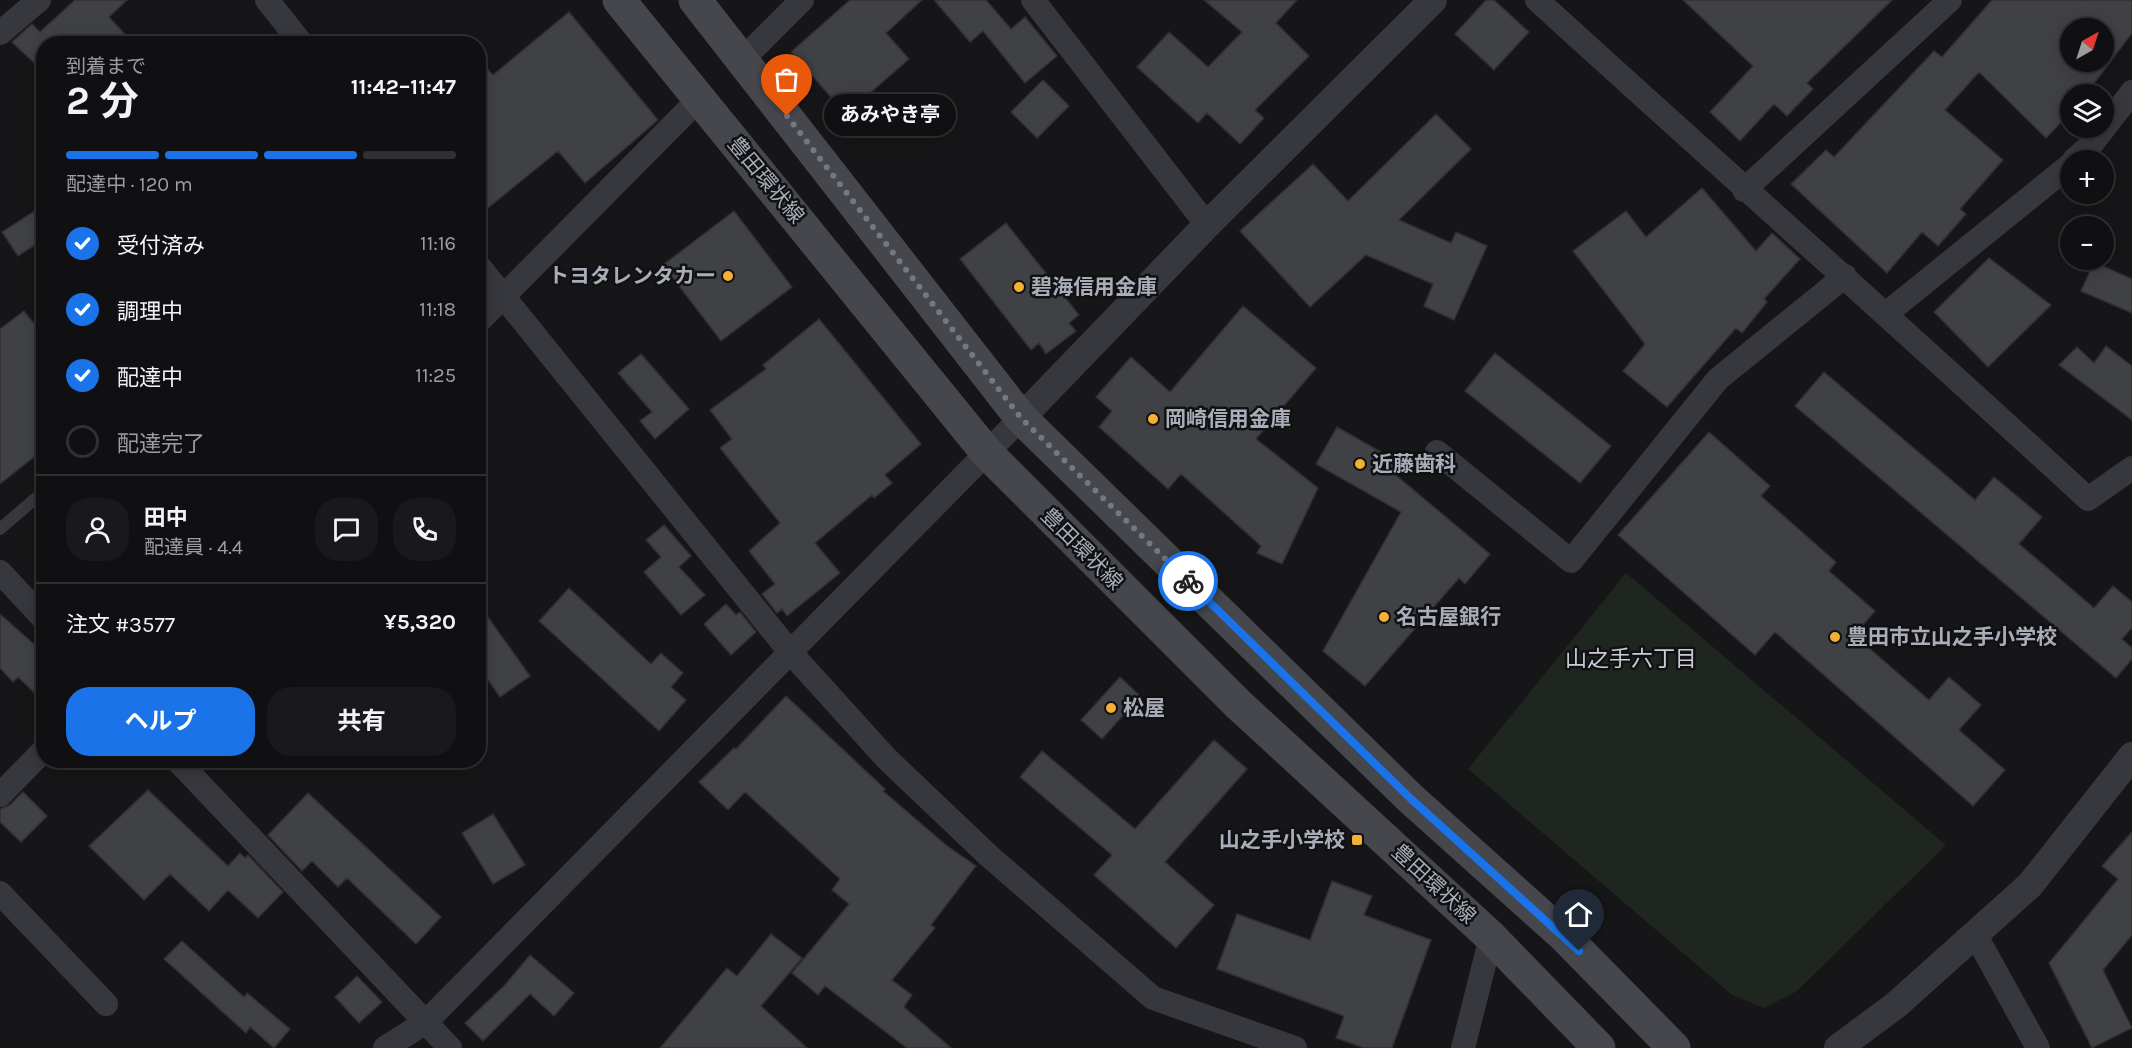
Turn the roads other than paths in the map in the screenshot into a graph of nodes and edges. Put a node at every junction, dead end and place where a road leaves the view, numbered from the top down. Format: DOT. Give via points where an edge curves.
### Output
graph roads {
  1 [pos="39,0"];
  2 [pos="267,0"];
  3 [pos="619,0"];
  4 [pos="695,0"];
  5 [pos="802,0"];
  6 [pos="1033,0"];
  7 [pos="1433,0"];
  8 [pos="1537,0"];
  9 [pos="1950,0"];
  10 [pos="0,33"];
  11 [pos="296,36"];
  12 [pos="743,59"];
  13 [pos="2132,92"];
  14 [pos="699,99"];
  15 [pos="2085,150"];
  16 [pos="2060,173"];
  17 [pos="1744,190"];
  18 [pos="1207,225"];
  19 [pos="486,275"];
  20 [pos="1845,276"];
  21 [pos="504,297"];
  22 [pos="1887,313"];
  23 [pos="486,314"];
  24 [pos="1021,418"];
  25 [pos="1437,452"];
  26 [pos="987,453"];
  27 [pos="2132,468"];
  28 [pos="36,498"];
  29 [pos="0,529"];
  30 [pos="0,573"];
  31 [pos="36,611"];
  32 [pos="791,653"];
  33 [pos="36,758"];
  34 [pos="185,768"];
  35 [pos="2128,769"];
  36 [pos="0,795"];
  37 [pos="0,893"];
  38 [pos="1975,934"];
  39 [pos="1491,937"];
  40 [pos="106,1004"];
  41 [pos="426,1022"];
  42 [pos="385,1048"];
  43 [pos="450,1048"];
  44 [pos="1295,1048"];
  45 [pos="1463,1048"];
  46 [pos="1599,1048"];
  47 [pos="1674,1048"];
  48 [pos="1838,1048"];
  49 [pos="2038,1048"];
  1 -- 10 [label="street"];
  2 -- 11 [label="street"];
  3 -- 14 [label="main road, 豊田環状線"];
  4 -- 12 [label="main road"];
  5 -- 12 [label="street"];
  6 -- 18 [label="street"];
  7 -- 18 [label="street"];
  8 -- 17 [label="street"];
  9 -- 17 [label="street"];
  12 -- 24 [label="main road"];
  13 -- 15 [label="street"];
  14 -- 21 [label="street"];
  14 -- 26 [label="main road, 豊田環状線"];
  16 -- 22 [label="street"];
  17 -- 20 [label="street"];
  18 -- 24 [label="street"];
  19 -- 21 [label="street"];
  20 -- 22 [label="street"];
  20 -- 25 [label="street" via="1718,379 1571,561"];
  21 -- 23 [label="street"];
  21 -- 32 [label="street"];
  22 -- 27 [label="street" via="2088,499"];
  24 -- 26 [label="street"];
  24 -- 47 [label="main road" via="1410,798 1563,935"];
  26 -- 32 [label="street"];
  26 -- 39 [label="main road, 豊田環状線" via="1238,704"];
  28 -- 29 [label="lane"];
  30 -- 31 [label="street"];
  32 -- 41 [label="street"];
  32 -- 44 [label="street" via="887,759 989,856 1153,998"];
  33 -- 36 [label="street"];
  34 -- 41 [label="street"];
  35 -- 38 [label="street" via="2030,885"];
  37 -- 40 [label="street"];
  38 -- 48 [label="street" via="1896,1005"];
  38 -- 49 [label="street"];
  39 -- 45 [label="street"];
  39 -- 46 [label="main road, 豊田環状線"];
  41 -- 42 [label="street"];
  41 -- 43 [label="street"];
}
